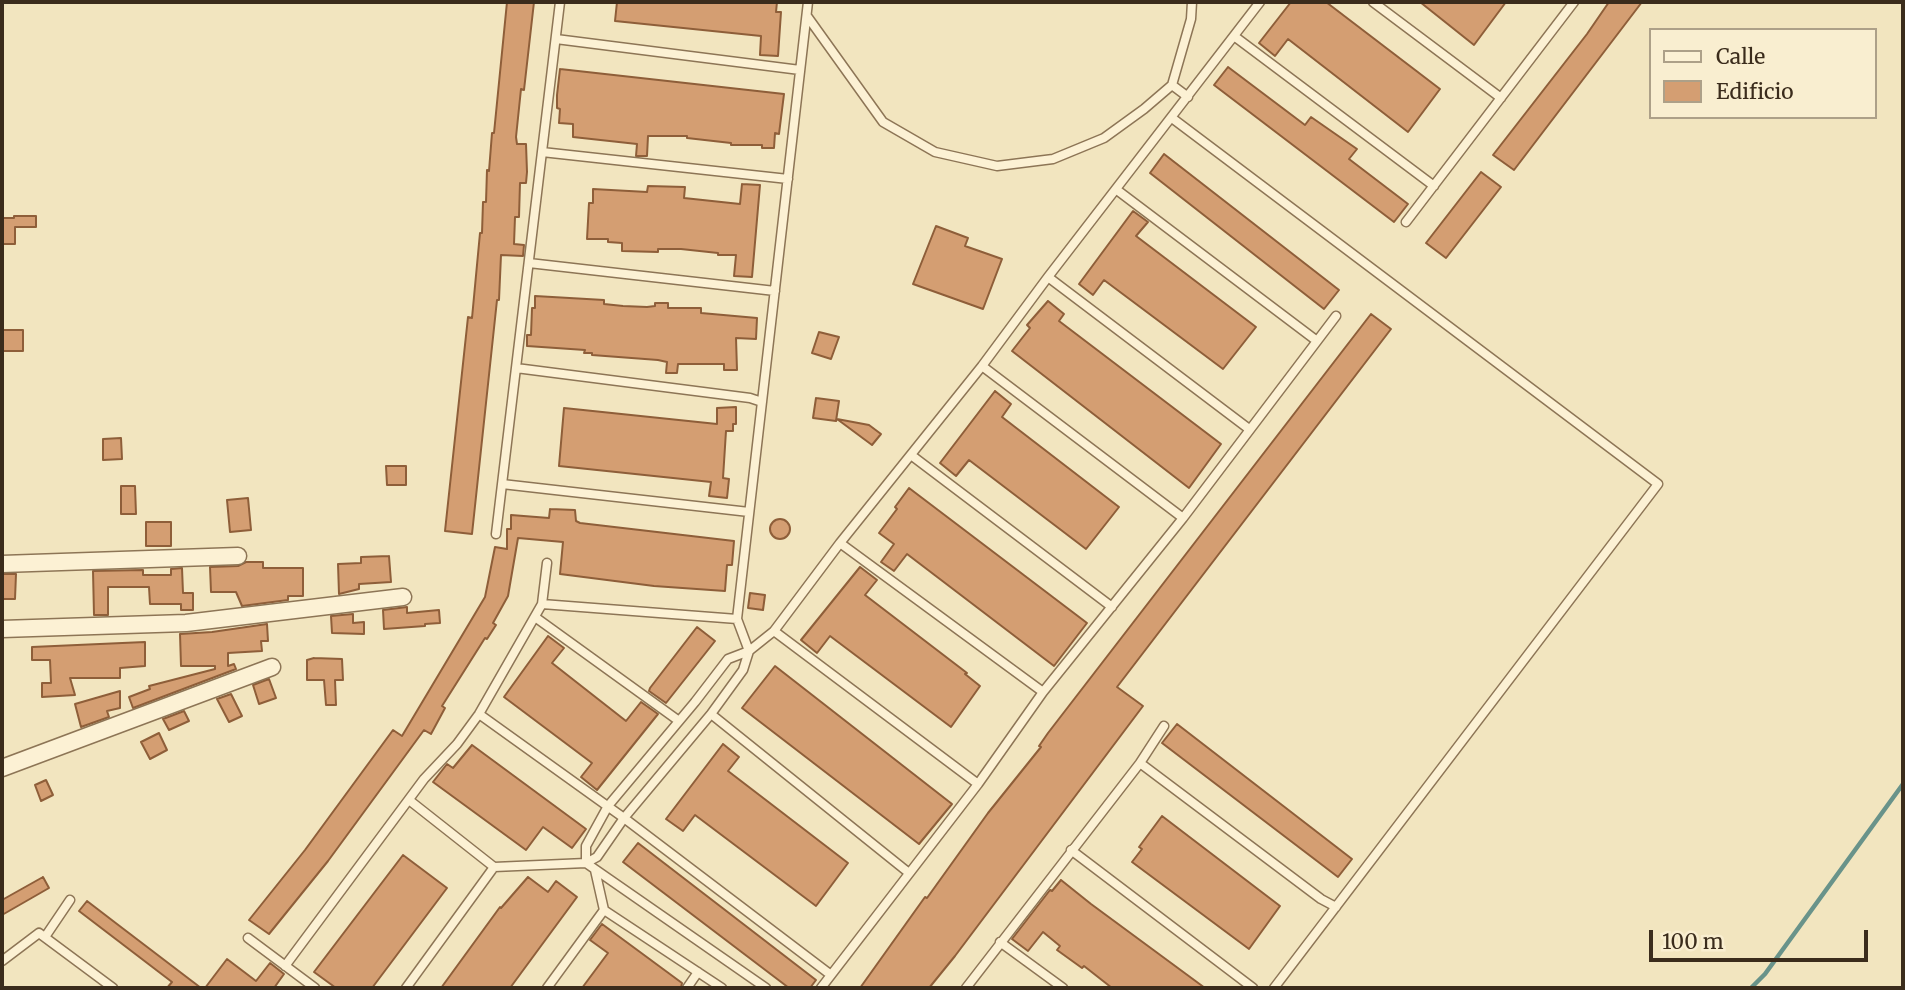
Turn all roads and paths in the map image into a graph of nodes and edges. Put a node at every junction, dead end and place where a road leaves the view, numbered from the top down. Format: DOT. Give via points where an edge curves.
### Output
graph roads {
  1 [pos="560,2"];
  2 [pos="808,2"];
  3 [pos="1192,2"];
  4 [pos="1260,2"];
  5 [pos="1373,2"];
  6 [pos="1561,2"];
  7 [pos="1572,5"];
  8 [pos="807,16"];
  9 [pos="1234,36"];
  10 [pos="556,39"];
  11 [pos="800,70"];
  12 [pos="1172,85"];
  13 [pos="1188,97"];
  14 [pos="1501,98"];
  15 [pos="1172,118"];
  16 [pos="542,152"];
  17 [pos="788,179"];
  18 [pos="1434,186"];
  19 [pos="1117,190"];
  20 [pos="1406,222"];
  21 [pos="529,263"];
  22 [pos="1048,277"];
  23 [pos="775,291"];
  24 [pos="1336,316"];
  25 [pos="1317,341"];
  26 [pos="982,366"];
  27 [pos="516,368"];
  28 [pos="762,402"];
  29 [pos="1249,429"];
  30 [pos="911,455"];
  31 [pos="502,484"];
  32 [pos="749,512"];
  33 [pos="1183,518"];
  34 [pos="496,534"];
  35 [pos="839,543"];
  36 [pos="238,556"];
  37 [pos="547,563"];
  38 [pos="2,564"];
  39 [pos="403,597"];
  40 [pos="542,604"];
  41 [pos="1112,607"];
  42 [pos="535,617"];
  43 [pos="737,619"];
  44 [pos="2,629"];
  45 [pos="774,631"];
  46 [pos="749,651"];
  47 [pos="272,667"];
  48 [pos="1043,692"];
  49 [pos="479,714"];
  50 [pos="711,714"];
  51 [pos="679,722"];
  52 [pos="1164,726"];
  53 [pos="1140,763"];
  54 [pos="2,768"];
  55 [pos="978,784"];
  56 [pos="409,800"];
  57 [pos="608,806"];
  58 [pos="624,818"];
  59 [pos="1071,850"];
  60 [pos="586,863"];
  61 [pos="494,867"];
  62 [pos="595,870"];
  63 [pos="909,873"];
  64 [pos="70,900"];
  65 [pos="1336,907"];
  66 [pos="604,910"];
  67 [pos="46,937"];
  68 [pos="248,939"];
  69 [pos="1000,942"];
  70 [pos="2,961"];
  71 [pos="285,966"];
  72 [pos="698,972"];
  73 [pos="831,975"];
  74 [pos="113,988"];
  75 [pos="315,988"];
  76 [pos="406,988"];
  77 [pos="547,988"];
  78 [pos="687,988"];
  79 [pos="722,988"];
  80 [pos="766,988"];
  81 [pos="821,988"];
  82 [pos="966,988"];
  83 [pos="1063,988"];
  84 [pos="1253,988"];
  85 [pos="1274,988"];
  1 -- 10 [label="lane"];
  2 -- 8 [label="lane"];
  3 -- 12 [label="lane"];
  4 -- 9 [label="lane"];
  5 -- 14 [label="lane"];
  6 -- 7 [label="lane"];
  7 -- 14 [label="lane"];
  8 -- 11 [label="lane"];
  8 -- 12 [label="lane" via="883,122 935,152 997,166 1053,159 1104,138"];
  9 -- 13 [label="lane"];
  9 -- 18 [label="lane"];
  10 -- 11 [label="lane"];
  10 -- 16 [label="lane"];
  11 -- 17 [label="lane"];
  12 -- 13 [label="lane"];
  13 -- 15 [label="lane"];
  14 -- 18 [label="lane"];
  15 -- 19 [label="lane"];
  15 -- 65 [label="lane" via="1658,484"];
  16 -- 17 [label="lane"];
  16 -- 21 [label="lane"];
  17 -- 23 [label="lane"];
  18 -- 20 [label="lane"];
  19 -- 22 [label="lane"];
  19 -- 25 [label="lane"];
  21 -- 23 [label="lane"];
  21 -- 27 [label="lane"];
  22 -- 26 [label="lane"];
  22 -- 29 [label="lane"];
  23 -- 28 [label="lane"];
  24 -- 25 [label="lane"];
  25 -- 29 [label="lane"];
  26 -- 30 [label="lane"];
  26 -- 33 [label="lane"];
  27 -- 28 [label="lane"];
  27 -- 31 [label="lane"];
  28 -- 32 [label="lane"];
  29 -- 33 [label="lane"];
  30 -- 35 [label="lane"];
  30 -- 41 [label="lane"];
  31 -- 32 [label="lane"];
  31 -- 34 [label="lane"];
  32 -- 43 [label="lane"];
  33 -- 41 [label="lane"];
  35 -- 45 [label="lane"];
  35 -- 48 [label="lane"];
  36 -- 38 [label="street"];
  37 -- 40 [label="lane"];
  39 -- 44 [label="street" via="186,623"];
  40 -- 42 [label="lane"];
  40 -- 43 [label="lane"];
  41 -- 48 [label="lane"];
  42 -- 49 [label="lane"];
  42 -- 51 [label="lane"];
  43 -- 46 [label="lane"];
  45 -- 46 [label="lane"];
  45 -- 55 [label="lane"];
  46 -- 50 [label="lane" via="743,670"];
  46 -- 51 [label="lane" via="728,659"];
  47 -- 54 [label="street"];
  48 -- 55 [label="lane"];
  49 -- 56 [label="lane"];
  49 -- 57 [label="lane"];
  50 -- 58 [label="lane"];
  50 -- 63 [label="lane"];
  51 -- 57 [label="lane"];
  52 -- 53 [label="lane"];
  53 -- 59 [label="lane"];
  53 -- 65 [label="lane"];
  55 -- 63 [label="lane"];
  56 -- 61 [label="lane"];
  56 -- 71 [label="lane"];
  57 -- 58 [label="lane"];
  57 -- 60 [label="lane" via="586,846"];
  58 -- 60 [label="lane" via="597,856"];
  58 -- 73 [label="lane"];
  59 -- 69 [label="lane"];
  59 -- 84 [label="lane"];
  60 -- 61 [label="lane"];
  60 -- 62 [label="lane"];
  61 -- 76 [label="lane"];
  62 -- 66 [label="lane"];
  62 -- 80 [label="lane"];
  63 -- 73 [label="lane"];
  64 -- 67 [label="lane"];
  65 -- 85 [label="lane"];
  66 -- 72 [label="lane"];
  66 -- 77 [label="lane"];
  67 -- 70 [label="lane" via="39,933"];
  67 -- 74 [label="lane"];
  68 -- 71 [label="lane"];
  69 -- 82 [label="lane"];
  69 -- 83 [label="lane"];
  71 -- 75 [label="lane"];
  72 -- 78 [label="lane"];
  72 -- 79 [label="lane"];
  73 -- 81 [label="lane"];
}
